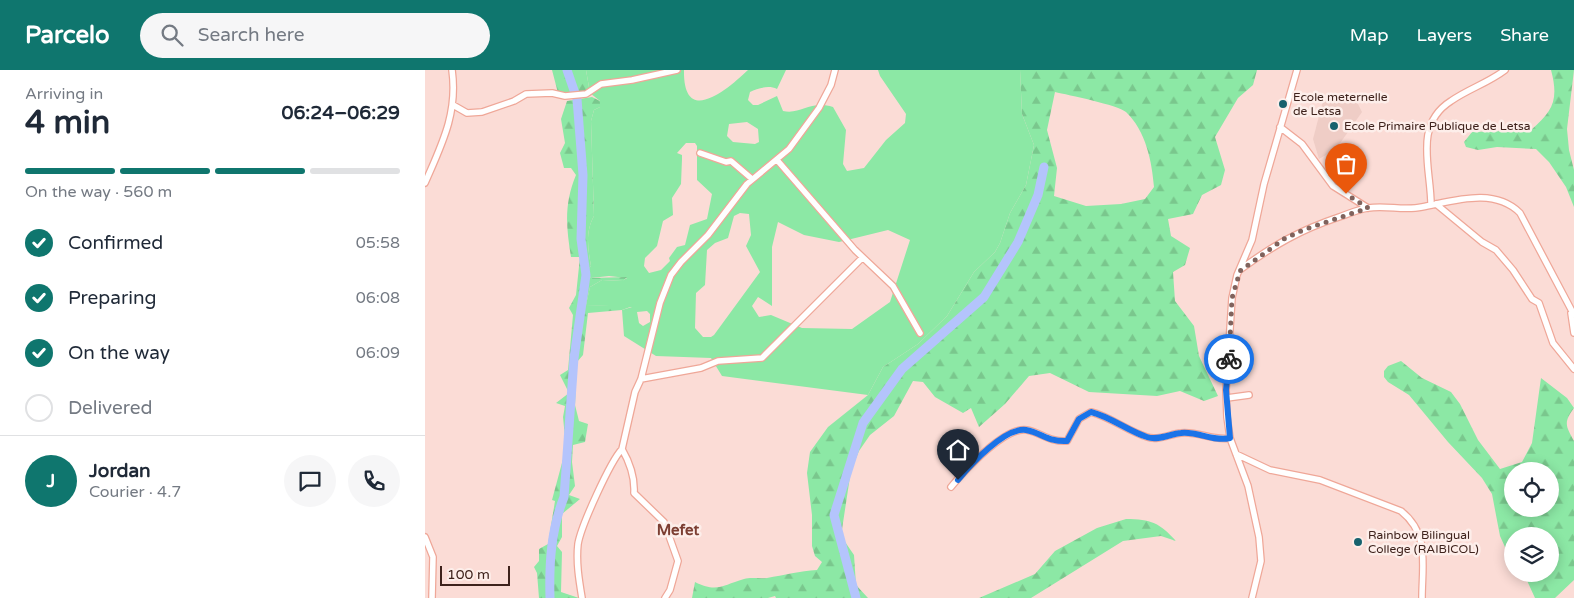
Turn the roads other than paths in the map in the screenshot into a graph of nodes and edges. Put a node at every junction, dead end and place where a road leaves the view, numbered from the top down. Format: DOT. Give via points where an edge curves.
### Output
graph roads {
  1 [pos="453,70"];
  2 [pos="677,70"];
  3 [pos="835,70"];
  4 [pos="1297,70"];
  5 [pos="1505,70"];
  6 [pos="453,105"];
  7 [pos="1280,127"];
  8 [pos="700,153"];
  9 [pos="777,160"];
  10 [pos="752,179"];
  11 [pos="425,183"];
  12 [pos="1433,205"];
  13 [pos="1368,208"];
  14 [pos="863,258"];
  15 [pos="1240,271"];
  16 [pos="1571,308"];
  17 [pos="1574,315"];
  18 [pos="919,333"];
  19 [pos="1574,333"];
  20 [pos="1574,369"];
  21 [pos="641,379"];
  22 [pos="1249,395"];
  23 [pos="1227,398"];
  24 [pos="1230,438"];
  25 [pos="622,449"];
  26 [pos="1236,454"];
  27 [pos="951,487"];
  28 [pos="425,537"];
  29 [pos="432,598"];
  30 [pos="582,598"];
  31 [pos="665,598"];
  32 [pos="1252,598"];
  33 [pos="1422,598"];
  1 -- 6 [label="street"];
  2 -- 6 [label="street" via="601,84 586,94 526,94 482,112 467,113"];
  3 -- 9 [label="street" via="831,86 813,119"];
  4 -- 7 [label="street"];
  5 -- 12 [label="street" via="1451,101 1433,118 1426,134"];
  6 -- 11 [label="street" via="452,119"];
  7 -- 13 [label="street" via="1302,144 1333,186"];
  7 -- 15 [label="street" via="1252,240"];
  8 -- 10 [label="street" via="731,161"];
  9 -- 10 [label="street"];
  9 -- 14 [label="street"];
  10 -- 21 [label="street" via="709,236 671,274 660,303"];
  12 -- 13 [label="street" via="1405,209"];
  12 -- 16 [label="street" via="1477,198 1513,206 1521,213"];
  12 -- 20 [label="street" via="1496,250 1532,299 1539,303 1553,343"];
  13 -- 15 [label="street" via="1284,239"];
  14 -- 18 [label="street" via="895,288"];
  14 -- 21 [label="street" via="762,358 717,361 701,368"];
  15 -- 23 [label="street" via="1232,298"];
  16 -- 17 [label="street"];
  16 -- 19 [label="street"];
  21 -- 25 [label="street"];
  22 -- 23 [label="street"];
  23 -- 24 [label="street"];
  24 -- 26 [label="street"];
  24 -- 27 [label="street" via="1181,433 1146,437 1091,412 1079,419 1067,441 1050,440 1029,430 1001,440 987,449"];
  25 -- 30 [label="street" via="605,475 584,522 579,542 578,572"];
  25 -- 31 [label="street" via="635,481 634,493 664,522 678,561"];
  26 -- 32 [label="street" via="1248,486 1259,537 1261,561"];
  26 -- 33 [label="street" via="1270,470 1320,480 1401,511 1411,519 1422,540"];
  28 -- 29 [label="street" via="433,557"];
}
